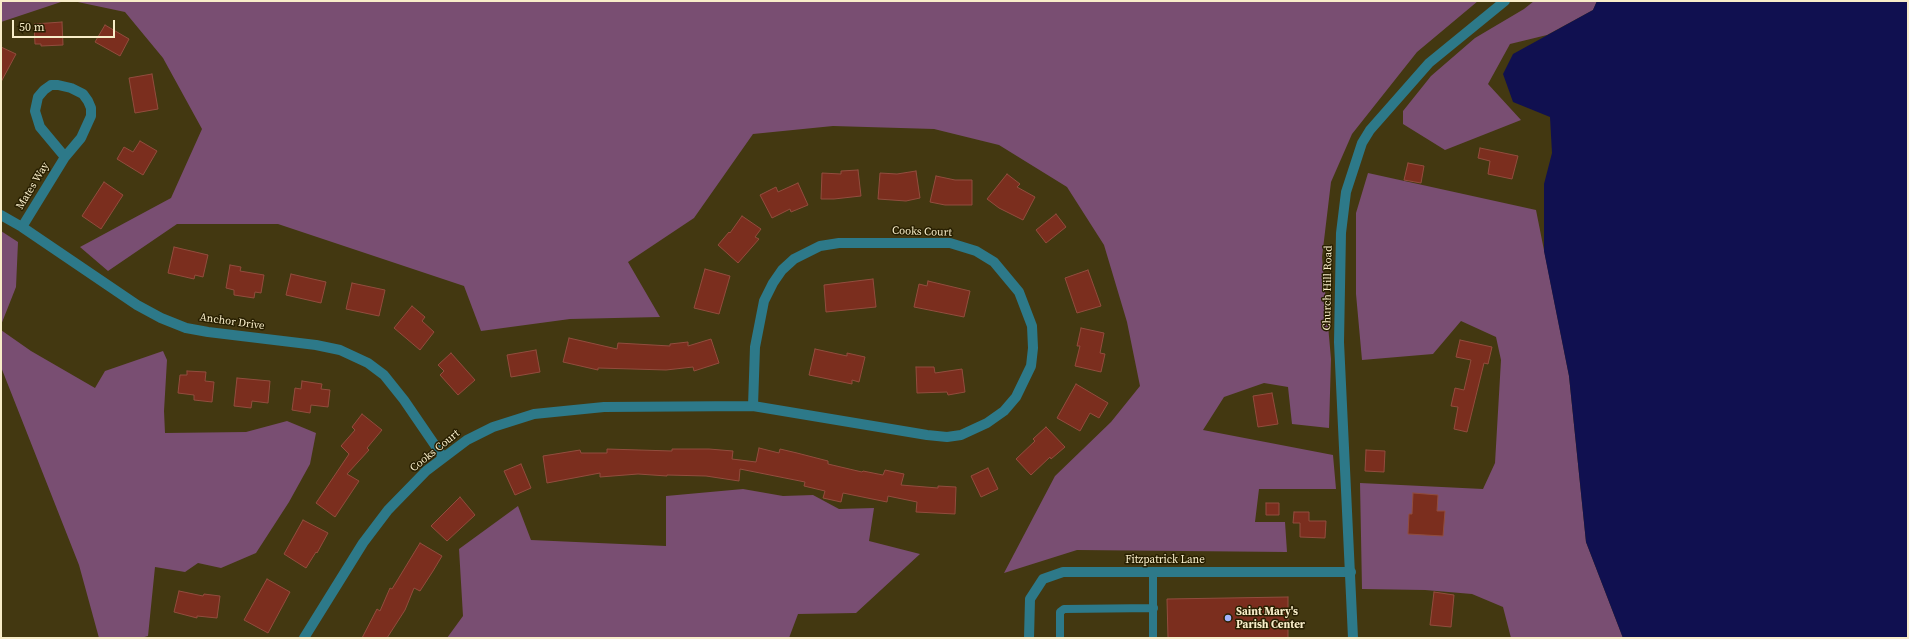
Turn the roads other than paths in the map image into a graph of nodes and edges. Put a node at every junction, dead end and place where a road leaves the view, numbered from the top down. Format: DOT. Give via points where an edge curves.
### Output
graph roads {
  1 [pos="1505,1"];
  2 [pos="65,158"];
  3 [pos="1,215"];
  4 [pos="22,227"];
  5 [pos="753,406"];
  6 [pos="443,457"];
  7 [pos="1153,572"];
  8 [pos="1351,572"];
  9 [pos="1154,608"];
  10 [pos="304,638"];
  11 [pos="1029,638"];
  12 [pos="1060,638"];
  13 [pos="1154,638"];
  14 [pos="1353,638"];
  1 -- 8 [label="street, Church Hill Road" via="1429,63 1370,130 1362,143 1346,192 1340,233 1339,342"];
  2 -- 2 [label="street, Mates Way" via="81,138 91,116 91,108 83,94 71,88 51,85 38,96 35,111 40,127"];
  2 -- 4 [label="street, Mates Way"];
  3 -- 4 [label="street, Anchor Drive"];
  4 -- 6 [label="street, Anchor Drive" via="137,305 186,328 316,345 340,350 368,363 384,375 394,387"];
  5 -- 5 [label="street, Cooks Court" via="927,435 961,435 987,424 1004,411 1016,397 1031,366 1032,326 1018,292 1010,280 994,262 976,251 950,243 840,243 820,246 794,259 782,270 772,283 764,301 755,348"];
  5 -- 6 [label="street, Cooks Court" via="604,407 534,414 493,427 466,440"];
  6 -- 10 [label="street, Cooks Court" via="388,510 363,543"];
  7 -- 8 [label="street, Fitzpatrick Lane"];
  7 -- 9 [label="lane"];
  7 -- 11 [label="street, Fitzpatrick Lane" via="1063,572 1043,579 1030,599"];
  8 -- 14 [label="street, Church Hill Road"];
  9 -- 12 [label="lane" via="1064,609 1060,612"];
  9 -- 13 [label="lane"];
}
